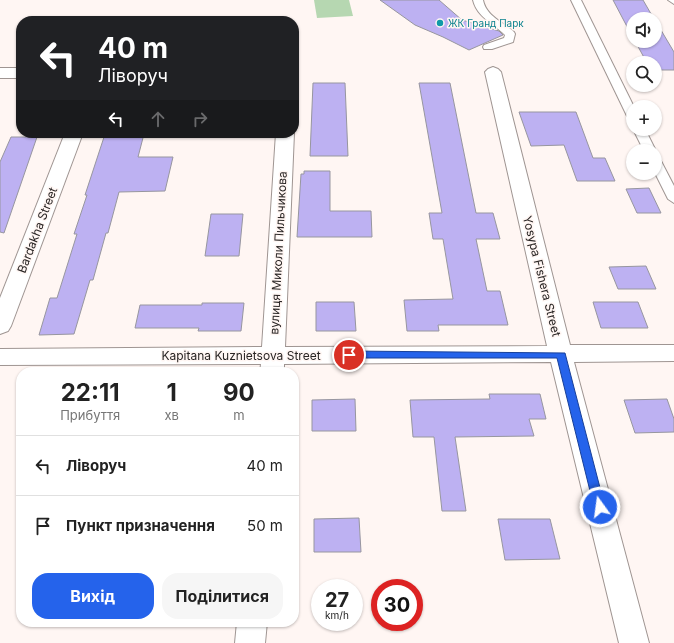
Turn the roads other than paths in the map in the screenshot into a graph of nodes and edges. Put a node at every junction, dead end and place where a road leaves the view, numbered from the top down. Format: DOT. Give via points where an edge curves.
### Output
graph roads {
  1 [pos="478,0"];
  2 [pos="576,0"];
  3 [pos="488,47"];
  4 [pos="493,72"];
  5 [pos="0,73"];
  6 [pos="16,73"];
  7 [pos="626,102"];
  8 [pos="72,138"];
  9 [pos="285,138"];
  10 [pos="662,175"];
  11 [pos="674,199"];
  12 [pos="0,326"];
  13 [pos="674,353"];
  14 [pos="561,355"];
  15 [pos="0,357"];
  16 [pos="272,363"];
  17 [pos="252,627"];
  18 [pos="250,643"];
  19 [pos="634,643"];
  1 -- 3 [label="lane" via="478,6 487,16 510,34 509,40"];
  2 -- 7 [label="lane"];
  4 -- 14 [label="street, Yosypa Fishera Street"];
  5 -- 6 [label="street"];
  8 -- 12 [label="street, Bardakha Street"];
  9 -- 16 [label="street, вулиця Миколи Пильчикова"];
  10 -- 11 [label="lane"];
  13 -- 14 [label="street, Kapitana Kuznietsova Street"];
  14 -- 16 [label="street, Kapitana Kuznietsova Street"];
  14 -- 19 [label="street, Yosypa Fishera Street"];
  15 -- 16 [label="street, Kapitana Kuznietsova Street"];
  17 -- 18 [label="street"];
}
